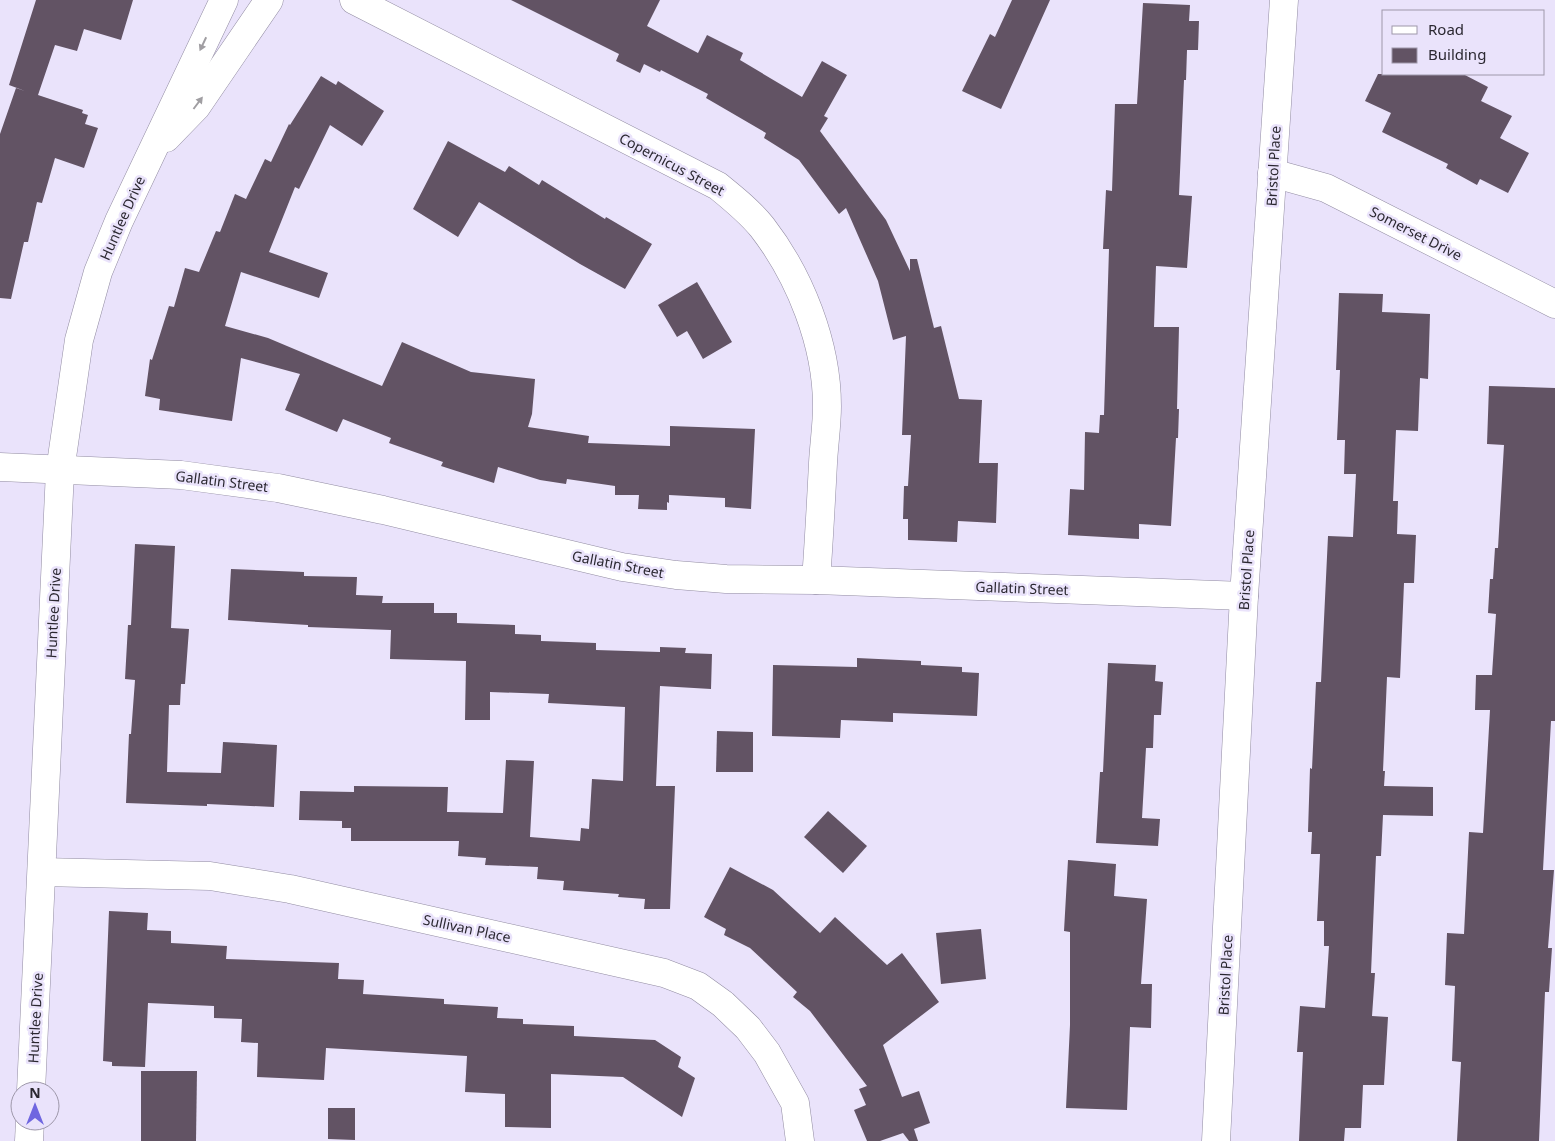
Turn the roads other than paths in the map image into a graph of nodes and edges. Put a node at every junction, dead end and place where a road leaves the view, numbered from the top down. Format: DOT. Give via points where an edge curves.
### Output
graph roads {
  1 [pos="224,0"];
  2 [pos="269,0"];
  3 [pos="354,0"];
  4 [pos="1284,0"];
  5 [pos="152,151"];
  6 [pos="1272,173"];
  7 [pos="1555,304"];
  8 [pos="0,467"];
  9 [pos="60,470"];
  10 [pos="816,580"];
  11 [pos="1244,596"];
  12 [pos="42,872"];
  13 [pos="32,1081"];
  14 [pos="800,1141"];
  15 [pos="1216,1141"];
  1 -- 5 [label="street, Huntlee Drive, one-way"];
  5 -- 2 [label="street, Huntlee Drive, one-way" via="196,107"];
  3 -- 10 [label="street, Copernicus Street" via="718,186 743,206 762,228 800,290 823,369 827,405"];
  4 -- 6 [label="street, Bristol Place"];
  5 -- 9 [label="street, Huntlee Drive" via="98,272 79,340"];
  6 -- 7 [label="street, Somerset Drive" via="1326,188"];
  6 -- 11 [label="street, Bristol Place"];
  8 -- 9 [label="street, Gallatin Street"];
  9 -- 10 [label="street, Gallatin Street" via="182,475 278,488 622,567 676,575"];
  9 -- 12 [label="street, Huntlee Drive"];
  10 -- 11 [label="street, Gallatin Street"];
  11 -- 15 [label="street, Bristol Place"];
  12 -- 13 [label="street, Huntlee Drive"];
  12 -- 14 [label="street, Sullivan Place" via="210,876 290,889 664,973 698,986 748,1028 784,1080 795,1103"];
}
